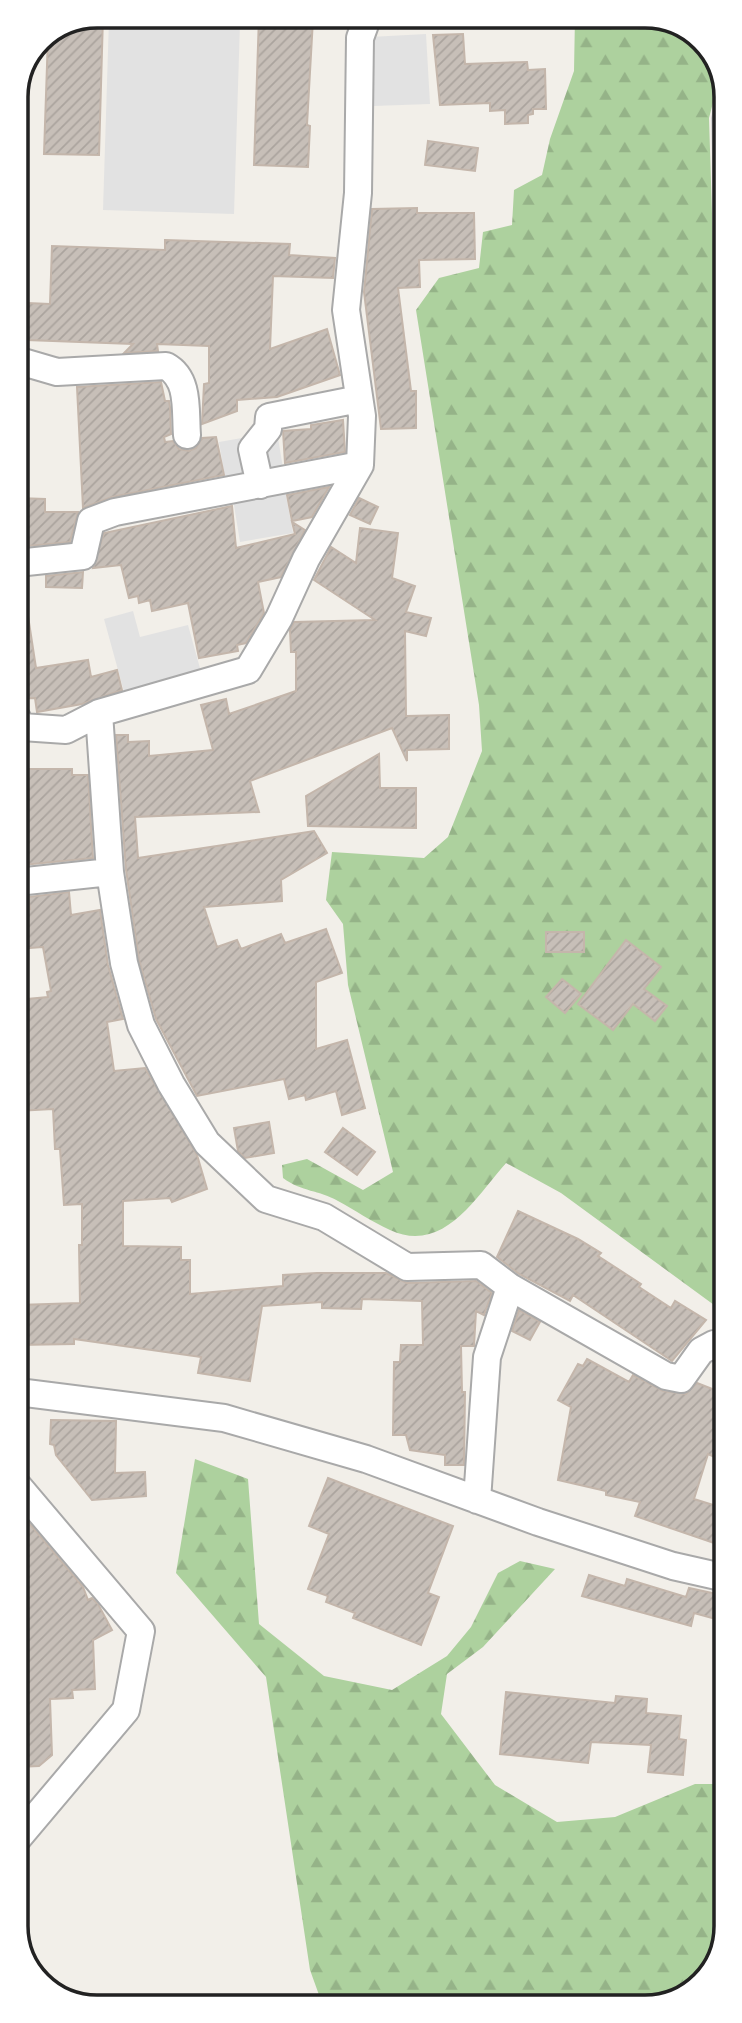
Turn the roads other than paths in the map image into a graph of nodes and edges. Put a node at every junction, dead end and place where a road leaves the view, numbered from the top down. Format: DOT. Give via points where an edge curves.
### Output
graph roads {
  1 [pos="364,28"];
  2 [pos="28,364"];
  3 [pos="359,399"];
  4 [pos="187,435"];
  5 [pos="360,465"];
  6 [pos="260,485"];
  7 [pos="28,562"];
  8 [pos="99,713"];
  9 [pos="28,727"];
  10 [pos="110,872"];
  11 [pos="28,881"];
  12 [pos="510,1287"];
  13 [pos="714,1344"];
  14 [pos="28,1393"];
  15 [pos="28,1498"];
  16 [pos="477,1500"];
  17 [pos="714,1575"];
  18 [pos="28,1825"];
  1 -- 3 [label="street" via="358,193 346,310"];
  2 -- 4 [label="street" via="57,372 166,366 182,382"];
  3 -- 5 [label="street"];
  3 -- 6 [label="street" via="269,417 268,429 252,449"];
  5 -- 6 [label="street"];
  5 -- 8 [label="street" via="248,670"];
  6 -- 7 [label="street" via="115,512 91,521 82,556"];
  8 -- 9 [label="street" via="66,730"];
  8 -- 10 [label="street"];
  10 -- 11 [label="street"];
  10 -- 12 [label="street" via="124,963 141,1025 207,1143 265,1199 324,1217 407,1267 481,1265"];
  12 -- 13 [label="street" via="666,1376 681,1379 701,1351"];
  12 -- 16 [label="street" via="487,1357"];
  14 -- 16 [label="street" via="224,1418 366,1459"];
  15 -- 18 [label="street" via="141,1631 125,1710"];
  16 -- 17 [label="street" via="673,1566"];
}
